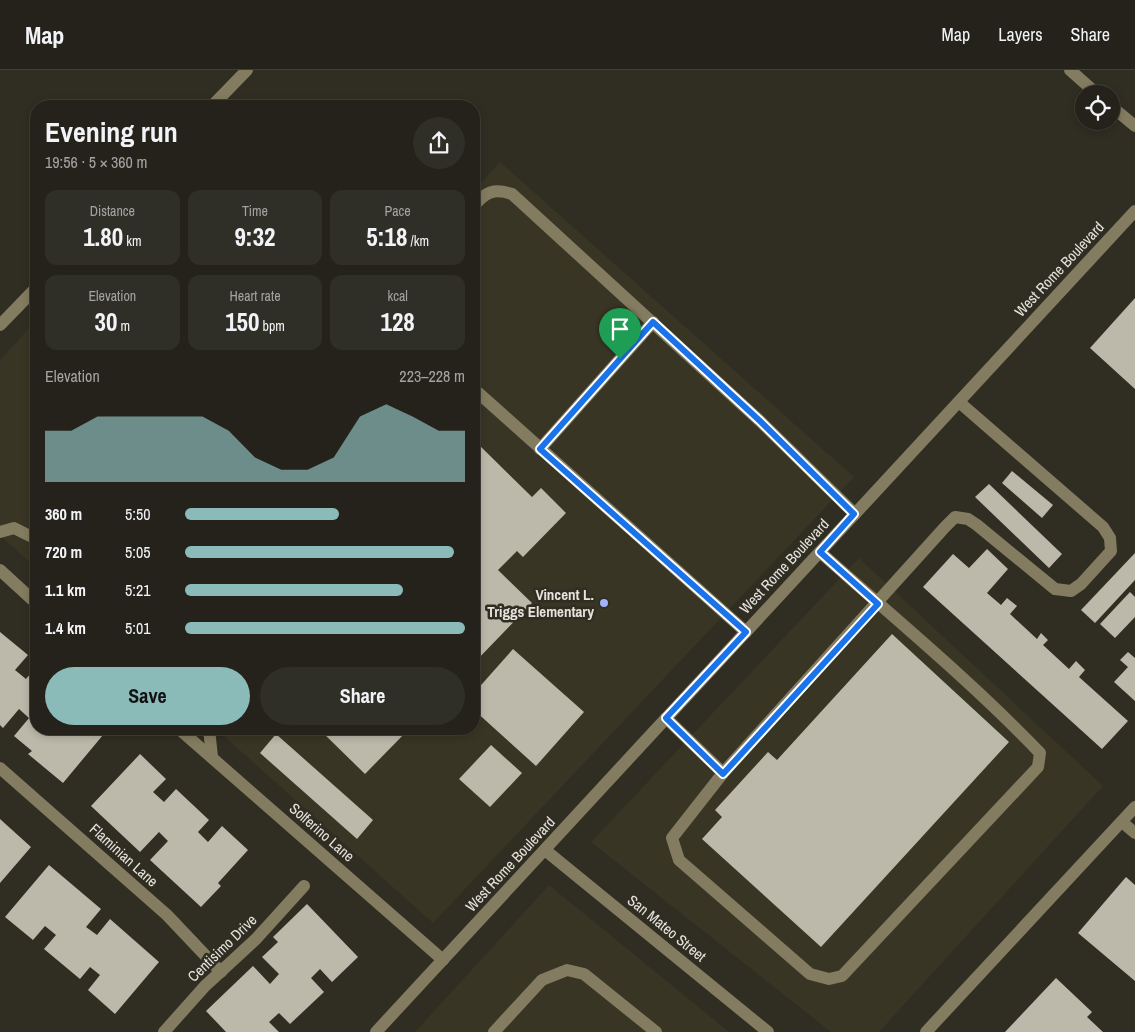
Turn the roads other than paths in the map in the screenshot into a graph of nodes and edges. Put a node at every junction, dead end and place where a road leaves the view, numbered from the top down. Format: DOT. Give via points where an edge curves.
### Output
graph roads {
  1 [pos="247,70"];
  2 [pos="1070,70"];
  3 [pos="1088,85"];
  4 [pos="218,100"];
  5 [pos="1120,114"];
  6 [pos="1135,126"];
  7 [pos="480,199"];
  8 [pos="1135,211"];
  9 [pos="30,294"];
  10 [pos="653,322"];
  11 [pos="0,325"];
  12 [pos="480,394"];
  13 [pos="959,402"];
  14 [pos="540,449"];
  15 [pos="854,514"];
  16 [pos="0,532"];
  17 [pos="30,535"];
  18 [pos="820,552"];
  19 [pos="0,570"];
  20 [pos="30,598"];
  21 [pos="878,604"];
  22 [pos="746,632"];
  23 [pos="666,718"];
  24 [pos="187,735"];
  25 [pos="210,735"];
  26 [pos="212,757"];
  27 [pos="0,768"];
  28 [pos="723,774"];
  29 [pos="1135,808"];
  30 [pos="1122,822"];
  31 [pos="1135,833"];
  32 [pos="545,850"];
  33 [pos="304,886"];
  34 [pos="443,960"];
  35 [pos="221,972"];
  36 [pos="164,1032"];
  37 [pos="376,1032"];
  38 [pos="494,1032"];
  39 [pos="656,1032"];
  40 [pos="768,1032"];
  41 [pos="926,1032"];
  1 -- 4 [label="street"];
  2 -- 3 [label="street"];
  5 -- 6 [label="street"];
  7 -- 10 [label="street" via="485,193 501,190 512,194"];
  8 -- 13 [label="street, West Rome Boulevard"];
  9 -- 11 [label="street"];
  10 -- 14 [label="street"];
  10 -- 15 [label="street"];
  12 -- 14 [label="street"];
  13 -- 15 [label="street, West Rome Boulevard"];
  13 -- 21 [label="street" via="1103,528 1110,538 1111,551 1071,591 1055,589 977,525 968,519 956,518"];
  14 -- 22 [label="street"];
  15 -- 18 [label="street, West Rome Boulevard"];
  16 -- 17 [label="street" via="14,528"];
  18 -- 21 [label="street"];
  18 -- 22 [label="street, West Rome Boulevard"];
  19 -- 20 [label="street"];
  21 -- 28 [label="street"];
  21 -- 28 [label="street" via="1008,719 1040,753 1038,767 842,976 829,979 810,974 679,860 672,838"];
  22 -- 23 [label="street, West Rome Boulevard"];
  23 -- 28 [label="street"];
  23 -- 32 [label="street, West Rome Boulevard"];
  24 -- 26 [label="street, Solferino Lane"];
  25 -- 26 [label="street"];
  26 -- 34 [label="street, Solferino Lane"];
  27 -- 35 [label="street, Flaminian Lane" via="167,915"];
  29 -- 30 [label="street"];
  30 -- 31 [label="street"];
  30 -- 41 [label="street"];
  32 -- 34 [label="street, West Rome Boulevard"];
  32 -- 40 [label="street, San Mateo Street"];
  33 -- 35 [label="street, Centisimo Drive"];
  34 -- 37 [label="street, West Rome Boulevard"];
  35 -- 36 [label="street, Centisimo Drive"];
  38 -- 39 [label="street" via="542,980 567,970 584,974"];
}
